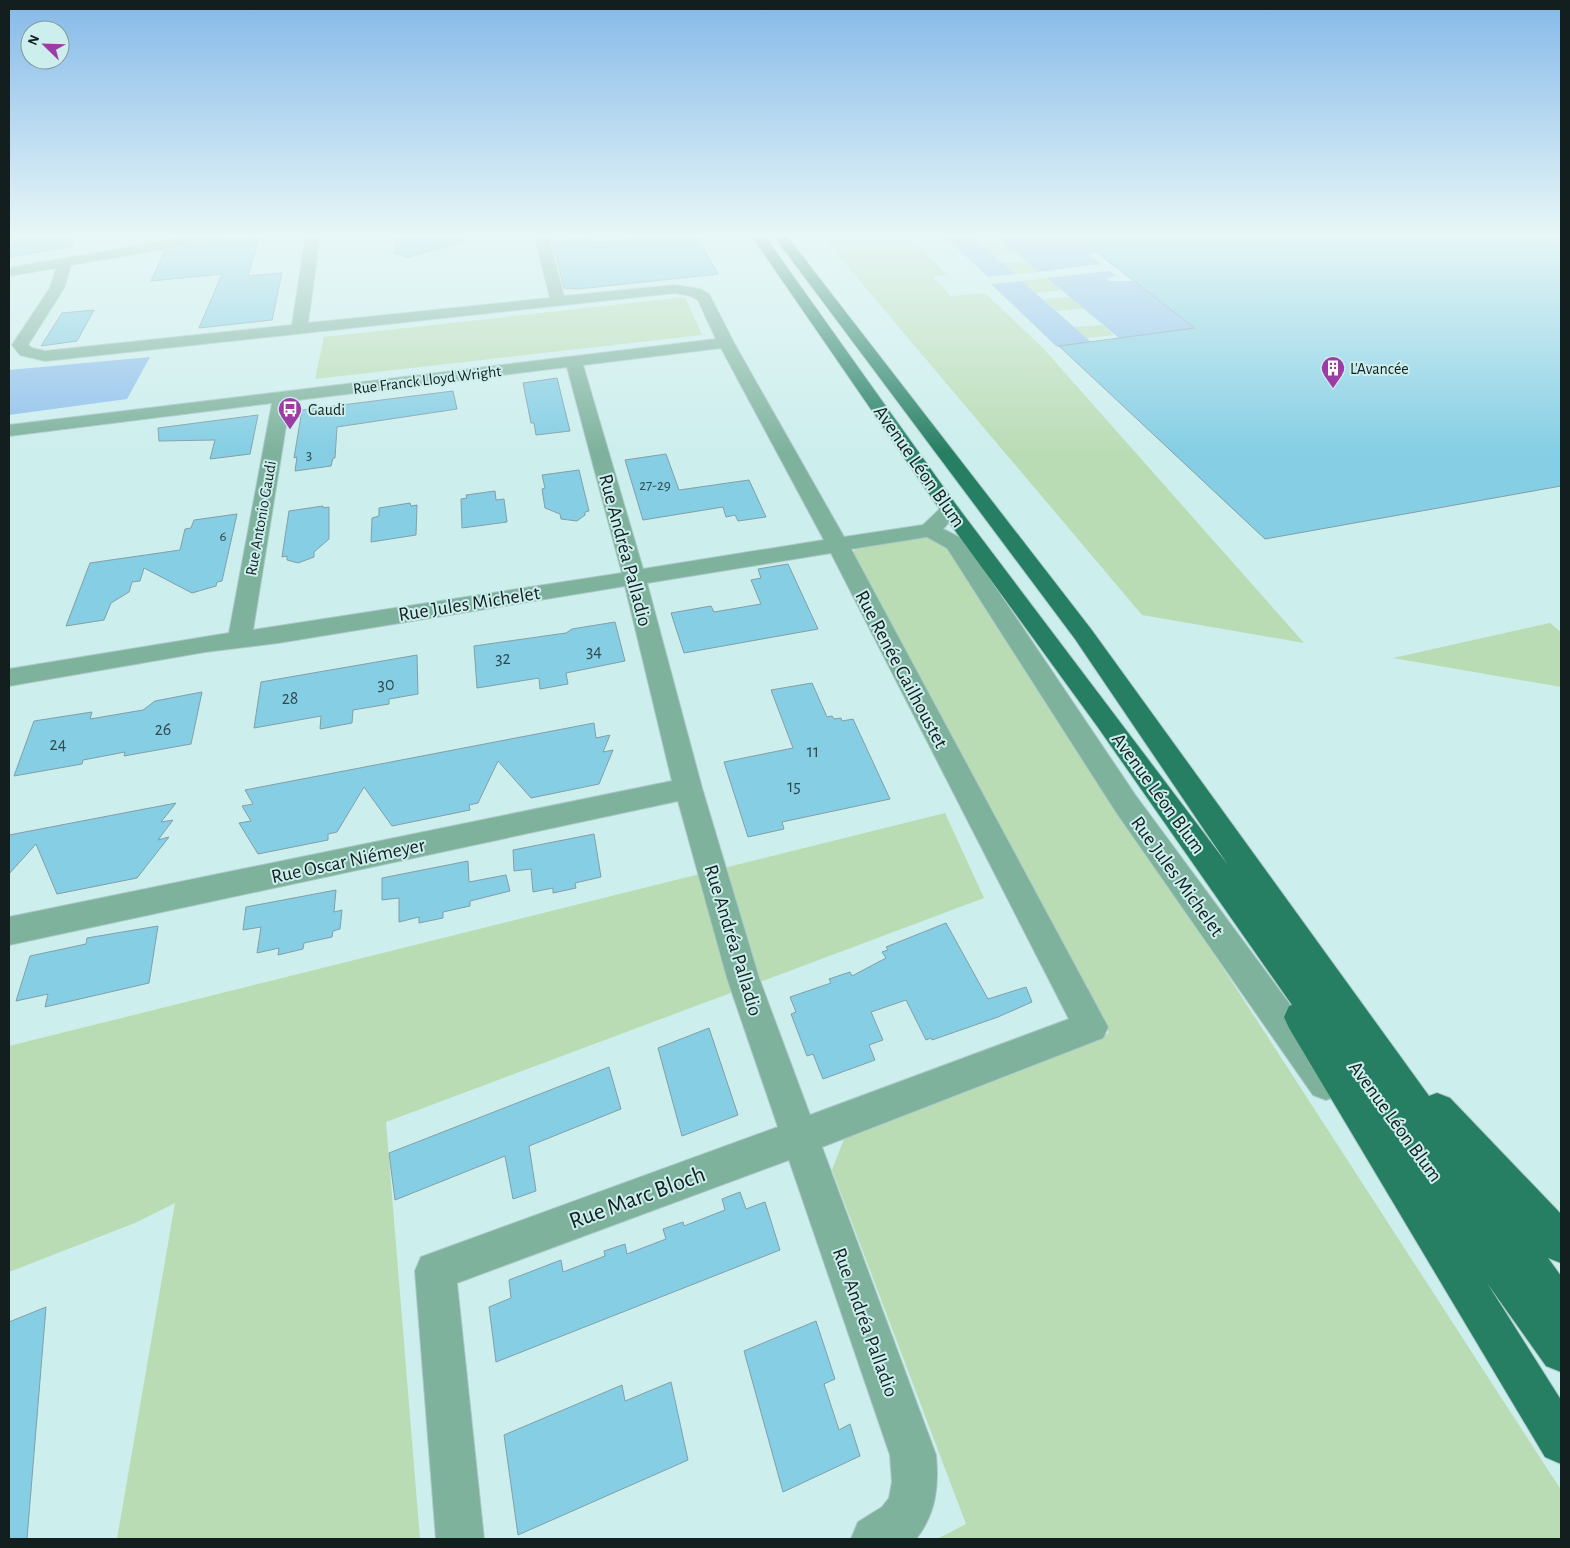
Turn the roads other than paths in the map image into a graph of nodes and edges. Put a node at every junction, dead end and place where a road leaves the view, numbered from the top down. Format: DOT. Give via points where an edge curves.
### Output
graph roads {
  1 [pos="45,307"];
  2 [pos="302,307"];
  3 [pos="500,307"];
  4 [pos="707,307"];
  5 [pos="803,307"];
  6 [pos="834,307"];
  7 [pos="299,329"];
  8 [pos="726,343"];
  9 [pos="574,362"];
  10 [pos="282,396"];
  11 [pos="9,430"];
  12 [pos="940,520"];
  13 [pos="837,544"];
  14 [pos="634,576"];
  15 [pos="240,640"];
  16 [pos="9,678"];
  17 [pos="1106,719"];
  18 [pos="688,788"];
  19 [pos="9,931"];
  20 [pos="1344,1007"];
  21 [pos="1091,1027"];
  22 [pos="800,1137"];
  23 [pos="1427,1225"];
  24 [pos="1561,1243"];
  25 [pos="1561,1310"];
  26 [pos="1561,1351"];
  27 [pos="1561,1441"];
  28 [pos="460,1539"];
  29 [pos="875,1539"];
  1 -- 7 [label="street, Rue Renée Gailhoustet" via="20,345 26,352 45,356"];
  2 -- 7 [label="street"];
  3 -- 7 [label="street, Rue Renée Gailhoustet"];
  4 -- 8 [label="street, Rue Renée Gailhoustet"];
  5 -- 12 [label="main road, Avenue Léon Blum"];
  6 -- 20 [label="main road, Avenue Léon Blum" via="1083,634"];
  8 -- 9 [label="street, Rue Franck Lloyd Wright"];
  8 -- 13 [label="street, Rue Renée Gailhoustet"];
  9 -- 10 [label="street, Rue Franck Lloyd Wright"];
  9 -- 14 [label="street, Rue Andréa Palladio"];
  10 -- 11 [label="street, Rue Franck Lloyd Wright"];
  10 -- 15 [label="street, Rue Antonio Gaudi"];
  12 -- 13 [label="street, Rue Jules Michelet"];
  12 -- 17 [label="main road, Avenue Léon Blum"];
  12 -- 23 [label="street, Rue Jules Michelet" via="1126,804"];
  13 -- 14 [label="street, Rue Jules Michelet"];
  13 -- 21 [label="street, Rue Renée Gailhoustet"];
  14 -- 15 [label="street, Rue Jules Michelet"];
  14 -- 18 [label="street, Rue Andréa Palladio"];
  15 -- 16 [label="street, Rue Jules Michelet"];
  17 -- 23 [label="main road" via="1297,1012"];
  17 -- 26 [label="main road, Avenue Léon Blum"];
  18 -- 19 [label="street, Rue Oscar Niémeyer"];
  18 -- 22 [label="street, Rue Andréa Palladio" via="743,978"];
  20 -- 24 [label="main road"];
  20 -- 25 [label="main road, Avenue Léon Blum"];
  21 -- 22 [label="street, Rue Marc Bloch"];
  22 -- 28 [label="street, Rue Marc Bloch" via="435,1271"];
  22 -- 29 [label="street, Rue Andréa Palladio" via="913,1455 917,1482 911,1508 897,1526"];
  23 -- 27 [label="main road"];
}
